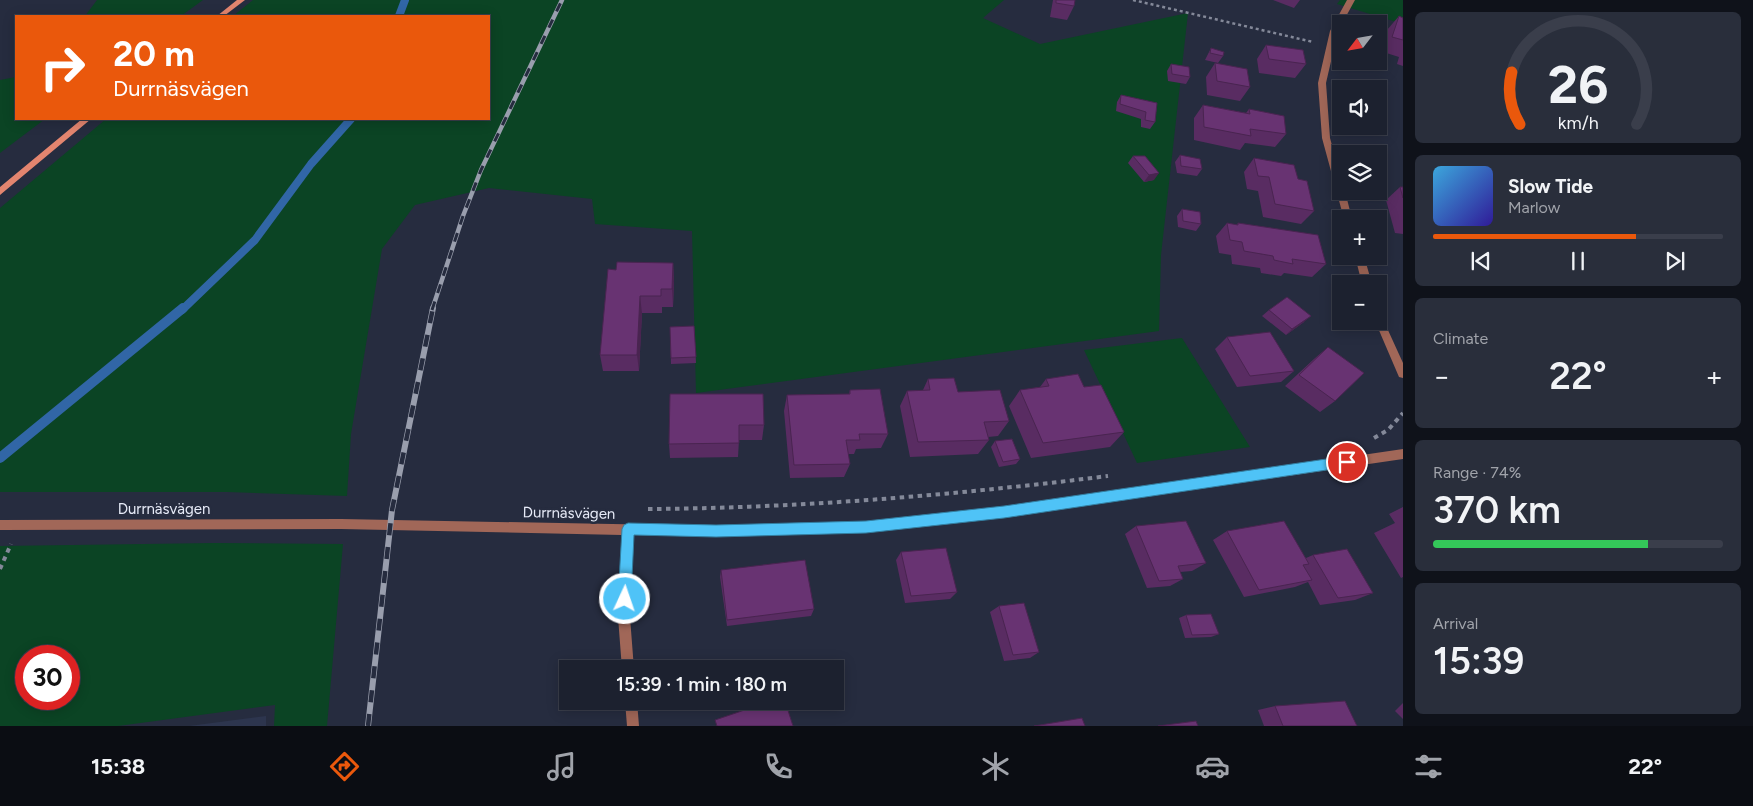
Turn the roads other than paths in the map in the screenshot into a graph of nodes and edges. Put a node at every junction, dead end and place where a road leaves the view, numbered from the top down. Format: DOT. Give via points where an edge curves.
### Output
graph roads {
  1 [pos="241,0"];
  2 [pos="1351,0"];
  3 [pos="221,15"];
  4 [pos="86,120"];
  5 [pos="0,192"];
  6 [pos="1346,210"];
  7 [pos="1383,330"];
  8 [pos="1403,374"];
  9 [pos="1403,454"];
  10 [pos="0,525"];
  11 [pos="628,529"];
  12 [pos="627,660"];
  13 [pos="632,710"];
  14 [pos="633,726"];
  1 -- 3 [label="main road"];
  2 -- 6 [label="street" via="1334,31 1322,83 1326,138"];
  4 -- 5 [label="main road"];
  7 -- 8 [label="street"];
  9 -- 11 [label="street, Durrnäsvägen" via="1004,512 866,527 716,531"];
  10 -- 11 [label="street, Durrnäsvägen" via="341,524"];
  11 -- 12 [label="street" via="624,617"];
  13 -- 14 [label="street"];
}
